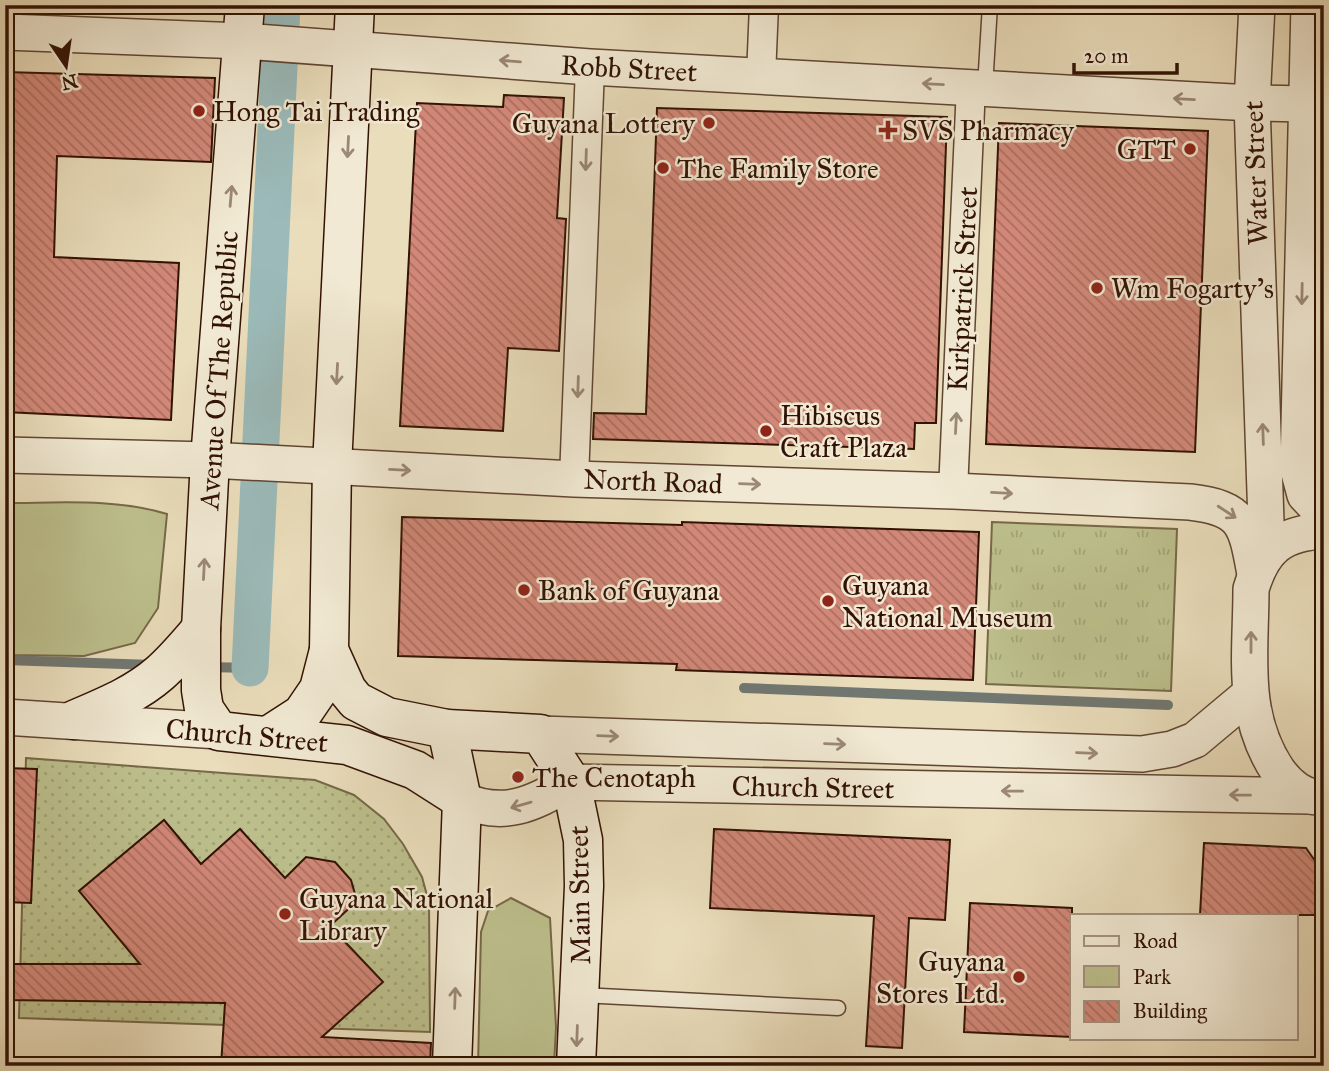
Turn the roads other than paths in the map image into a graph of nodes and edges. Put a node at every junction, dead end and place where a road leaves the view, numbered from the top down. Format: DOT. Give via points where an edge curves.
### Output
graph roads {
  1 [pos="355,5"];
  2 [pos="764,5"];
  3 [pos="990,5"];
  4 [pos="1257,5"];
  5 [pos="1309,5"];
  6 [pos="253,30"];
  7 [pos="5,32"];
  8 [pos="338,47"];
  9 [pos="590,67"];
  10 [pos="761,76"];
  11 [pos="978,87"];
  12 [pos="1252,103"];
  13 [pos="1315,105"];
  14 [pos="5,455"];
  15 [pos="221,460"];
  16 [pos="325,466"];
  17 [pos="575,479"];
  18 [pos="953,491"];
  19 [pos="1324,515"];
  20 [pos="1324,531"];
  21 [pos="1261,563"];
  22 [pos="201,629"];
  23 [pos="329,650"];
  24 [pos="1250,694"];
  25 [pos="5,718"];
  26 [pos="74,720"];
  27 [pos="447,729"];
  28 [pos="219,731"];
  29 [pos="540,734"];
  30 [pos="268,736"];
  31 [pos="571,782"];
  32 [pos="1316,797"];
  33 [pos="462,800"];
  34 [pos="579,995"];
  35 [pos="838,1008"];
  36 [pos="452,1066"];
  37 [pos="576,1066"];
  1 -- 8 [label="main road"];
  2 -- 10 [label="street"];
  3 -- 11 [label="lane"];
  4 -- 12 [label="street, Water Street"];
  5 -- 13 [label="street, Water Street"];
  6 -- 7 [label="street, Robb Street"];
  6 -- 8 [label="street, Robb Street"];
  15 -- 6 [label="main road, Avenue Of The Republic, one-way"];
  9 -- 8 [label="street, Robb Street, one-way"];
  8 -- 16 [label="main road, one-way"];
  9 -- 10 [label="street, Robb Street"];
  9 -- 17 [label="street, one-way"];
  11 -- 10 [label="street, Robb Street, one-way"];
  12 -- 11 [label="street, Robb Street, one-way"];
  18 -- 11 [label="street, Kirkpatrick Street, one-way"];
  12 -- 13 [label="street, Robb Street"];
  21 -- 12 [label="street, Water Street, one-way"];
  13 -- 19 [label="street, Water Street, one-way" via="1298,469 1305,495"];
  14 -- 15 [label="street, North Road"];
  15 -- 16 [label="street, North Road"];
  22 -- 15 [label="main road, Avenue Of The Republic, one-way"];
  16 -- 17 [label="street, North Road, one-way"];
  16 -- 23 [label="main road"];
  17 -- 18 [label="street, North Road, one-way"];
  18 -- 21 [label="street, North Road, one-way" via="1215,505 1243,525"];
  20 -- 21 [label="street" via="1289,538"];
  24 -- 21 [label="street, one-way" via="1251,589"];
  22 -- 26 [label="main road" via="142,688"];
  22 -- 28 [label="main road, Avenue Of The Republic" via="202,700"];
  23 -- 27 [label="main road, Church Street" via="356,701 387,717"];
  23 -- 30 [label="main road" via="319,689 302,714"];
  29 -- 24 [label="street, Church Street, one-way" via="1142,754 1195,740"];
  24 -- 32 [label="street" via="1257,730 1271,760 1282,776"];
  25 -- 26 [label="street, Church Street"];
  26 -- 28 [label="street, Church Street"];
  27 -- 29 [label="main road, Church Street"];
  27 -- 33 [label="main road"];
  28 -- 30 [label="main road, Church Street"];
  29 -- 31 [label="main road, Main Street"];
  30 -- 33 [label="main road, Church Street" via="347,745 415,770"];
  32 -- 31 [label="street, Church Street, one-way"];
  31 -- 33 [label="street, Church Street, one-way" via="508,809 479,807"];
  31 -- 34 [label="main road, Main Street" via="583,840"];
  36 -- 33 [label="main road, one-way"];
  34 -- 35 [label="lane"];
  34 -- 37 [label="main road, Main Street, one-way"];
}
